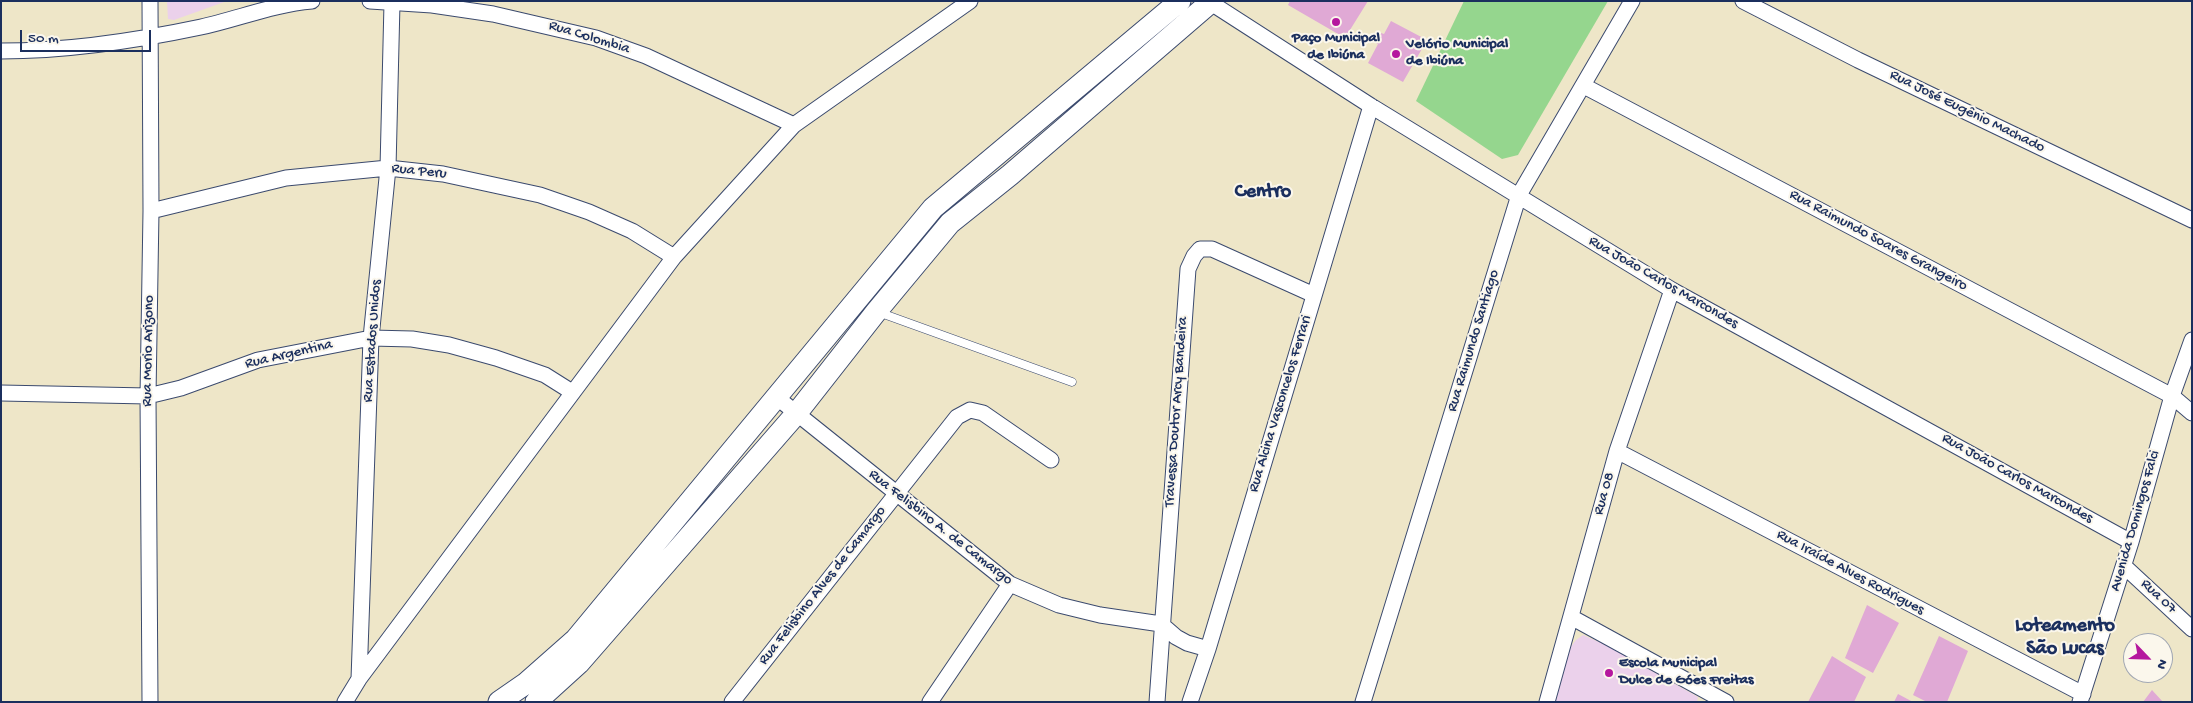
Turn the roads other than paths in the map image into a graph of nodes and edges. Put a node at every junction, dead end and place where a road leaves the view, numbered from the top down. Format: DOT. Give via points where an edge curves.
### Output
graph roads {
  1 [pos="150,1"];
  2 [pos="312,1"];
  3 [pos="370,1"];
  4 [pos="970,1"];
  5 [pos="1180,1"];
  6 [pos="1632,1"];
  7 [pos="1743,1"];
  8 [pos="1210,2"];
  9 [pos="392,3"];
  10 [pos="150,36"];
  11 [pos="1,51"];
  12 [pos="1584,86"];
  13 [pos="1372,106"];
  14 [pos="794,125"];
  15 [pos="388,168"];
  16 [pos="1519,195"];
  17 [pos="933,208"];
  18 [pos="152,211"];
  19 [pos="2192,220"];
  20 [pos="950,223"];
  21 [pos="674,257"];
  22 [pos="1672,290"];
  23 [pos="1314,295"];
  24 [pos="865,307"];
  25 [pos="371,338"];
  26 [pos="2192,340"];
  27 [pos="1072,382"];
  28 [pos="572,392"];
  29 [pos="1,393"];
  30 [pos="148,396"];
  31 [pos="775,396"];
  32 [pos="2172,396"];
  33 [pos="2192,413"];
  34 [pos="796,414"];
  35 [pos="1617,451"];
  36 [pos="1051,460"];
  37 [pos="895,494"];
  38 [pos="2131,542"];
  39 [pos="2124,566"];
  40 [pos="1010,584"];
  41 [pos="1571,617"];
  42 [pos="1162,624"];
  43 [pos="2192,629"];
  44 [pos="1208,649"];
  45 [pos="358,680"];
  46 [pos="2081,698"];
  47 [pos="150,702"];
  48 [pos="345,702"];
  49 [pos="499,702"];
  50 [pos="536,702"];
  51 [pos="732,702"];
  52 [pos="930,702"];
  53 [pos="1157,702"];
  54 [pos="1190,702"];
  55 [pos="1363,702"];
  56 [pos="1547,702"];
  57 [pos="1726,702"];
  1 -- 10 [label="street, Rua Morio Arizono"];
  2 -- 10 [label="street"];
  3 -- 9 [label="street, Rua Colombia"];
  4 -- 14 [label="street"];
  5 -- 17 [label="main road"];
  6 -- 12 [label="street, Rua Raimundo Santiago"];
  7 -- 19 [label="street, Rua José Eugênio Machado" via="1858,60"];
  8 -- 13 [label="street, Rua João Carlos Marcondes"];
  8 -- 20 [label="main road"];
  9 -- 14 [label="street, Rua Colombia" via="493,14 596,38 646,56"];
  9 -- 15 [label="street, Rua Estados Unidos"];
  10 -- 11 [label="street" via="73,48"];
  10 -- 18 [label="street, Rua Morio Arizono"];
  12 -- 16 [label="street, Rua Raimundo Santiago"];
  12 -- 32 [label="street, Rua Raimundo Soares Grangeiro"];
  13 -- 16 [label="street, Rua João Carlos Marcondes"];
  13 -- 23 [label="street, Rua Alcina Vasconcelos Ferrari"];
  14 -- 21 [label="street"];
  15 -- 18 [label="street, Rua Peru" via="286,178"];
  15 -- 21 [label="street, Rua Peru" via="443,174 540,195 632,231"];
  15 -- 25 [label="street, Rua Estados Unidos"];
  16 -- 22 [label="street, Rua João Carlos Marcondes"];
  16 -- 55 [label="street, Rua Raimundo Santiago"];
  17 -- 20 [label="main road"];
  17 -- 24 [label="main road"];
  18 -- 30 [label="street, Rua Morio Arizono"];
  20 -- 24 [label="main road"];
  21 -- 28 [label="street"];
  22 -- 35 [label="street, Rua 08"];
  22 -- 38 [label="street, Rua João Carlos Marcondes"];
  23 -- 42 [label="street, Travessa Doutor Arcy Bandeira" via="1212,250 1200,249 1194,256 1188,269"];
  23 -- 44 [label="street, Rua Alcina Vasconcelos Ferrari"];
  24 -- 27 [label="lane"];
  24 -- 31 [label="main road"];
  24 -- 34 [label="main road"];
  25 -- 28 [label="street, Rua Argentina" via="412,339 449,345 545,375"];
  25 -- 30 [label="street, Rua Argentina" via="258,360 181,388"];
  25 -- 45 [label="street, Rua Estados Unidos"];
  26 -- 32 [label="street, Avenida Domingos Falci"];
  28 -- 45 [label="street"];
  29 -- 30 [label="street, Rua Argentina"];
  30 -- 47 [label="street, Rua Morio Arizono"];
  31 -- 34 [label="street, Rua Felisbino A. de Camargo"];
  31 -- 49 [label="main road" via="576,639 526,684"];
  32 -- 33 [label="street, Rua Raimundo Soares Grangeiro"];
  32 -- 38 [label="street, Avenida Domingos Falci"];
  34 -- 37 [label="street, Rua Felisbino A. de Camargo"];
  34 -- 50 [label="main road" via="579,663"];
  35 -- 41 [label="street, Rua 08"];
  35 -- 46 [label="street, Rua Iraíde Alves Rodrigues"];
  36 -- 37 [label="street, Rua Felisbino Alves de Camargo" via="983,413 970,410 957,417"];
  37 -- 40 [label="street, Rua Felisbino A. de Camargo"];
  37 -- 51 [label="street, Rua Felisbino Alves de Camargo"];
  38 -- 39 [label="street, Avenida Domingos Falci"];
  39 -- 43 [label="street, Rua 07"];
  39 -- 46 [label="street, Avenida Domingos Falci"];
  40 -- 42 [label="street, Rua Felisbino A. de Camargo" via="1058,605"];
  40 -- 52 [label="street"];
  41 -- 56 [label="street, Rua 08"];
  41 -- 57 [label="street"];
  42 -- 44 [label="street" via="1186,643"];
  42 -- 53 [label="street, Travessa Doutor Arcy Bandeira"];
  44 -- 54 [label="street, Rua Alcina Vasconcelos Ferrari"];
  45 -- 48 [label="street"];
}
